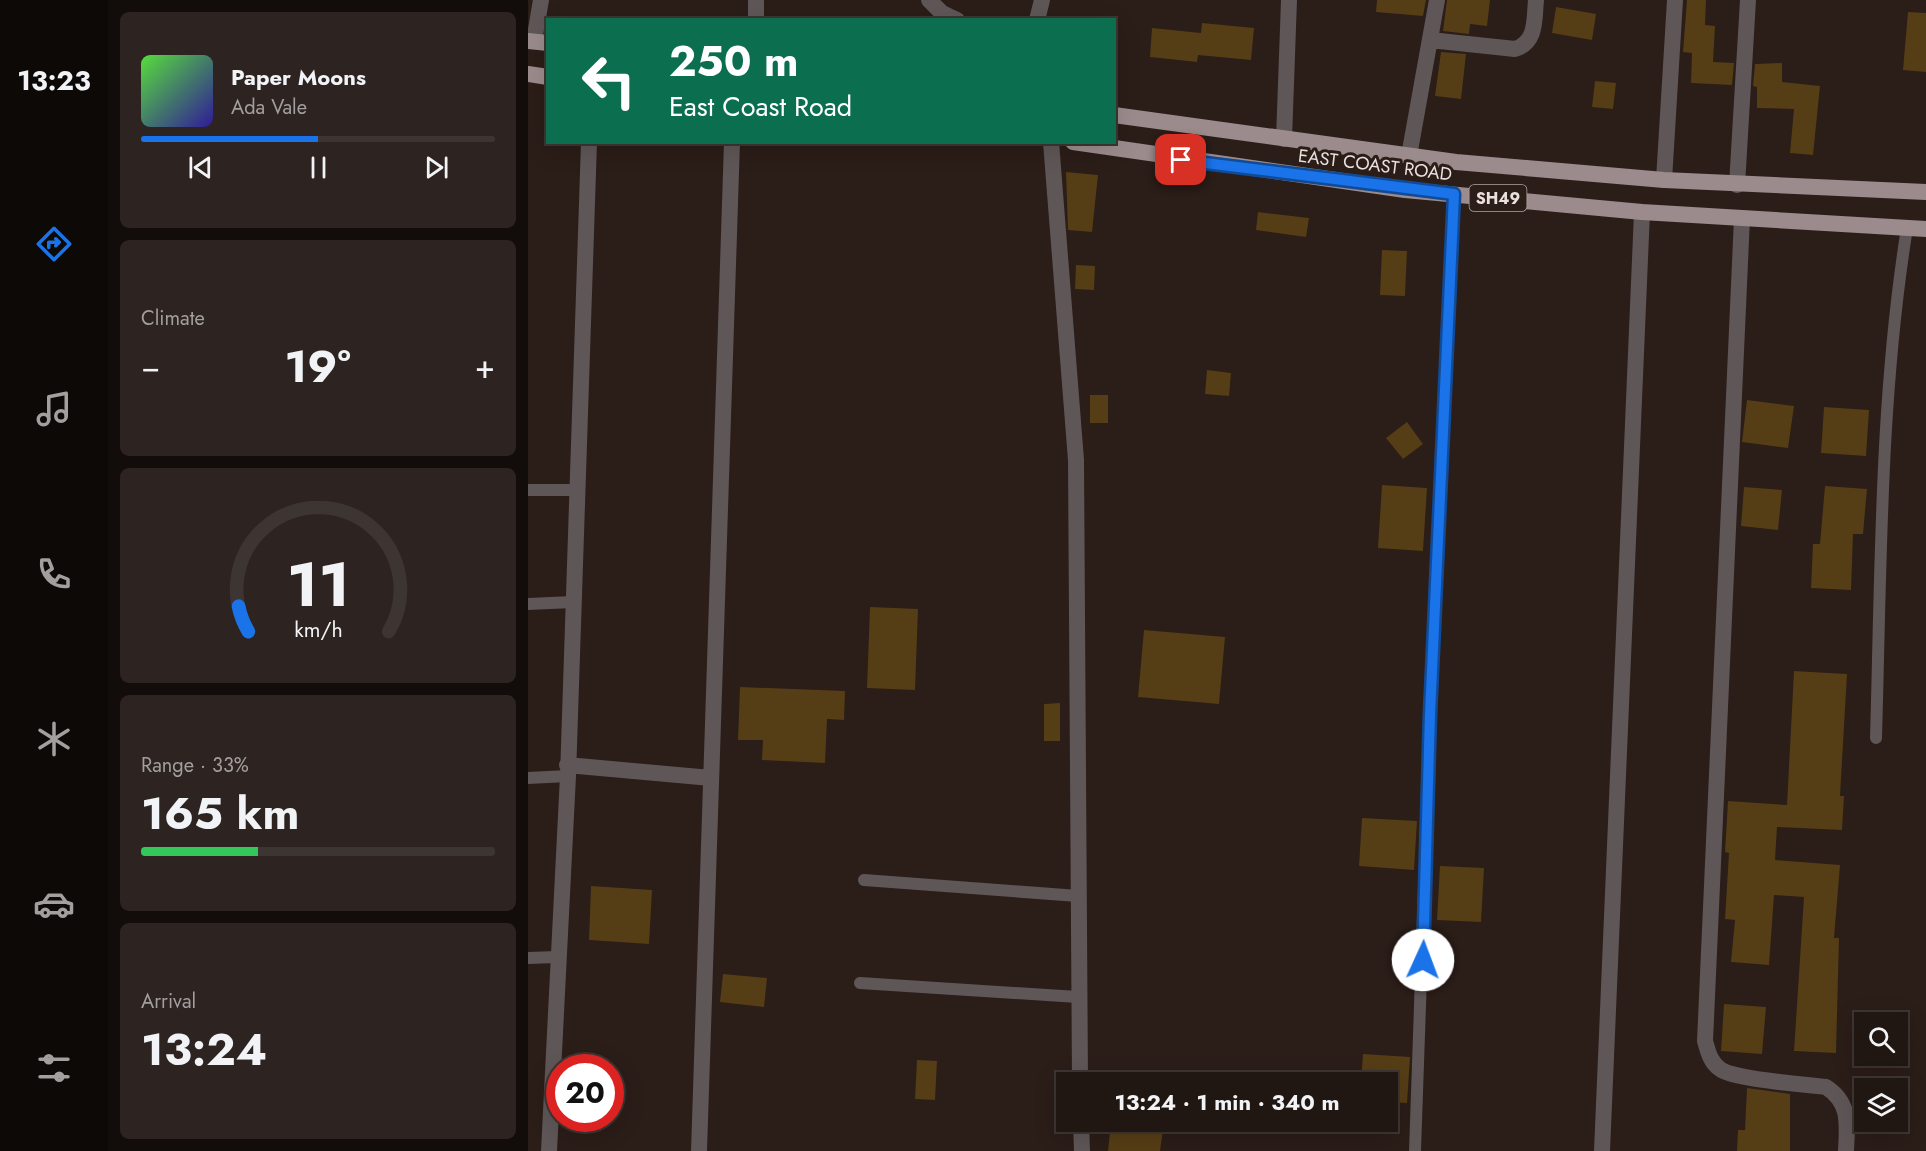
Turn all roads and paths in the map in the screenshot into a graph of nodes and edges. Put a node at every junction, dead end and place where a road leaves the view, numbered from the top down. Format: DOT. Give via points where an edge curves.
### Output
graph roads {
  1 [pos="541,0"];
  2 [pos="756,0"];
  3 [pos="929,0"];
  4 [pos="1042,0"];
  5 [pos="1289,0"];
  6 [pos="1437,0"];
  7 [pos="1536,0"];
  8 [pos="1675,0"];
  9 [pos="1748,0"];
  10 [pos="756,18"];
  11 [pos="953,18"];
  12 [pos="1038,18"];
  13 [pos="1430,40"];
  14 [pos="536,42"];
  15 [pos="528,74"];
  16 [pos="546,77"];
  17 [pos="1116,115"];
  18 [pos="1284,139"];
  19 [pos="590,144"];
  20 [pos="732,144"];
  21 [pos="1051,144"];
  22 [pos="1084,144"];
  23 [pos="1409,156"];
  24 [pos="1664,180"];
  25 [pos="1737,185"];
  26 [pos="1926,192"];
  27 [pos="1454,194"];
  28 [pos="1642,212"];
  29 [pos="1742,218"];
  30 [pos="1906,228"];
  31 [pos="1926,229"];
  32 [pos="528,490"];
  33 [pos="579,490"];
  34 [pos="573,602"];
  35 [pos="528,604"];
  36 [pos="1876,738"];
  37 [pos="568,770"];
  38 [pos="528,778"];
  39 [pos="711,778"];
  40 [pos="864,880"];
  41 [pos="1078,896"];
  42 [pos="557,957"];
  43 [pos="528,958"];
  44 [pos="860,982"];
  45 [pos="1078,997"];
  46 [pos="1080,1072"];
  47 [pos="1081,1132"];
  48 [pos="549,1151"];
  49 [pos="699,1151"];
  50 [pos="1082,1151"];
  51 [pos="1415,1151"];
  52 [pos="1602,1151"];
  53 [pos="1846,1151"];
  1 -- 14 [label="street"];
  2 -- 10 [label="street"];
  3 -- 11 [label="street"];
  4 -- 12 [label="street"];
  5 -- 18 [label="street"];
  6 -- 13 [label="street"];
  7 -- 13 [label="street" via="1531,38 1515,49"];
  8 -- 24 [label="street"];
  9 -- 25 [label="street"];
  13 -- 23 [label="street"];
  15 -- 16 [label="main road"];
  17 -- 18 [label="main road, EAST COAST ROAD / SH49"];
  18 -- 23 [label="main road, EAST COAST ROAD / SH49"];
  19 -- 33 [label="street"];
  20 -- 39 [label="street"];
  21 -- 41 [label="street" via="1076,460"];
  22 -- 27 [label="main road, EAST COAST ROAD / SH49"];
  23 -- 24 [label="main road, EAST COAST ROAD / SH49"];
  24 -- 25 [label="main road, EAST COAST ROAD / SH49"];
  25 -- 26 [label="main road, EAST COAST ROAD / SH49"];
  27 -- 28 [label="main road, EAST COAST ROAD / SH49"];
  27 -- 51 [label="lane"];
  28 -- 29 [label="main road, EAST COAST ROAD / SH49"];
  28 -- 52 [label="street"];
  29 -- 30 [label="main road, EAST COAST ROAD / SH49"];
  29 -- 53 [label="street" via="1705,1041 1711,1059 1721,1070 1827,1088 1838,1095 1847,1117"];
  30 -- 31 [label="main road, EAST COAST ROAD / SH49"];
  30 -- 36 [label="lane" via="1890,356"];
  32 -- 33 [label="lane"];
  33 -- 34 [label="street"];
  34 -- 35 [label="lane"];
  34 -- 37 [label="street"];
  37 -- 38 [label="lane"];
  37 -- 39 [label="street"];
  37 -- 42 [label="street"];
  39 -- 49 [label="street"];
  40 -- 41 [label="lane"];
  41 -- 45 [label="street"];
  42 -- 43 [label="lane"];
  42 -- 48 [label="street"];
  44 -- 45 [label="lane"];
  45 -- 46 [label="street"];
  47 -- 50 [label="street"];
}
